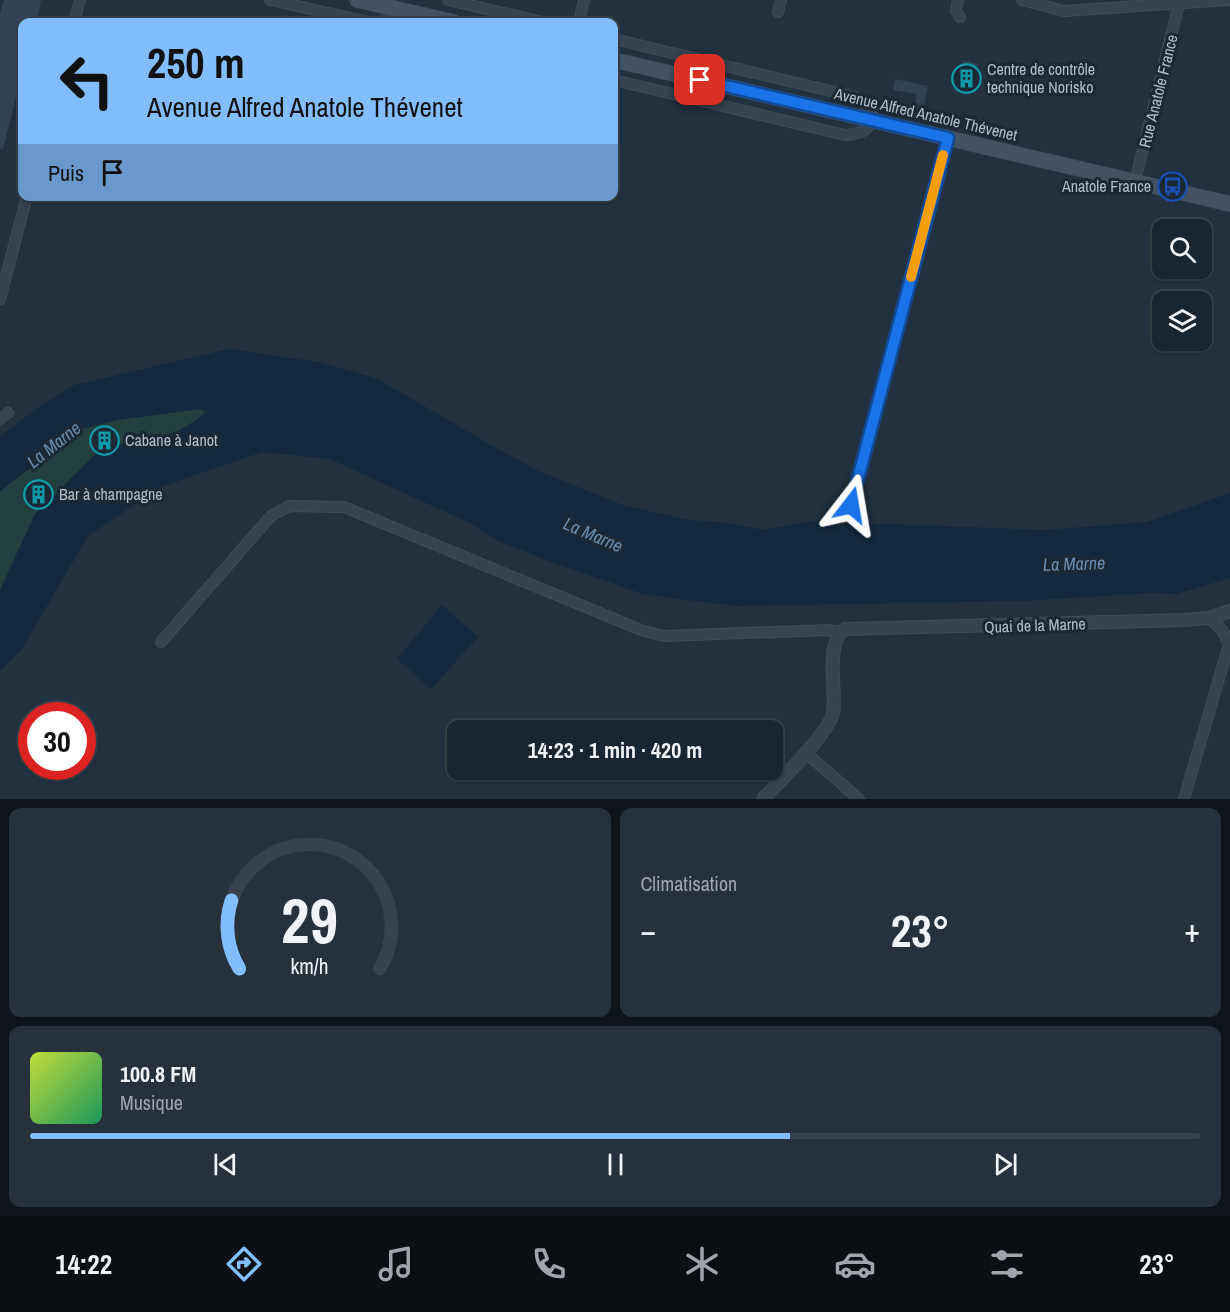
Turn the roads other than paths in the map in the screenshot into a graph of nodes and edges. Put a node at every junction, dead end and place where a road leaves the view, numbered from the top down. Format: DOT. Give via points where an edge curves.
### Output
graph roads {
  1 [pos="80,0"];
  2 [pos="270,0"];
  3 [pos="357,0"];
  4 [pos="448,0"];
  5 [pos="584,0"];
  6 [pos="781,0"];
  7 [pos="958,0"];
  8 [pos="1022,0"];
  9 [pos="1228,0"];
  10 [pos="1179,2"];
  11 [pos="388,10"];
  12 [pos="778,12"];
  13 [pos="960,17"];
  14 [pos="75,18"];
  15 [pos="351,18"];
  16 [pos="432,18"];
  17 [pos="526,18"];
  18 [pos="580,18"];
  19 [pos="618,40"];
  20 [pos="618,61"];
  21 [pos="618,81"];
  22 [pos="874,120"];
  23 [pos="948,138"];
  24 [pos="1135,181"];
  25 [pos="26,201"];
  26 [pos="1230,204"];
  27 [pos="0,299"];
  28 [pos="851,505"];
  29 [pos="1230,611"];
  30 [pos="1209,618"];
  31 [pos="840,632"];
  32 [pos="161,642"];
  33 [pos="1230,642"];
  34 [pos="805,752"];
  35 [pos="764,799"];
  36 [pos="859,799"];
  37 [pos="1184,799"];
  1 -- 14 [label="street"];
  2 -- 15 [label="street"];
  3 -- 11 [label="main road"];
  4 -- 17 [label="street"];
  5 -- 18 [label="street"];
  6 -- 12 [label="street"];
  7 -- 13 [label="street" via="956,11"];
  8 -- 10 [label="street" via="1064,10"];
  9 -- 10 [label="street"];
  10 -- 24 [label="street, Rue Anatole France"];
  11 -- 16 [label="main road"];
  19 -- 22 [label="street" via="855,97 872,110"];
  20 -- 22 [label="main road, Avenue Alfred Anatole Thévenet"];
  21 -- 22 [label="street" via="844,135 859,134"];
  22 -- 23 [label="main road, Avenue Alfred Anatole Thévenet"];
  23 -- 24 [label="main road, Avenue Alfred Anatole Thévenet"];
  23 -- 28 [label="street"];
  24 -- 26 [label="main road, Avenue Alfred Anatole Thévenet"];
  25 -- 27 [label="street"];
  29 -- 30 [label="street, Quai de la Marne"];
  30 -- 31 [label="street, Quai de la Marne" via="928,629 850,628"];
  30 -- 33 [label="street"];
  31 -- 32 [label="street" via="664,636 641,630 344,507 321,505 289,506 271,516"];
  31 -- 34 [label="street" via="834,646 833,716"];
  33 -- 37 [label="street"];
  34 -- 35 [label="street"];
  34 -- 36 [label="street"];
}
